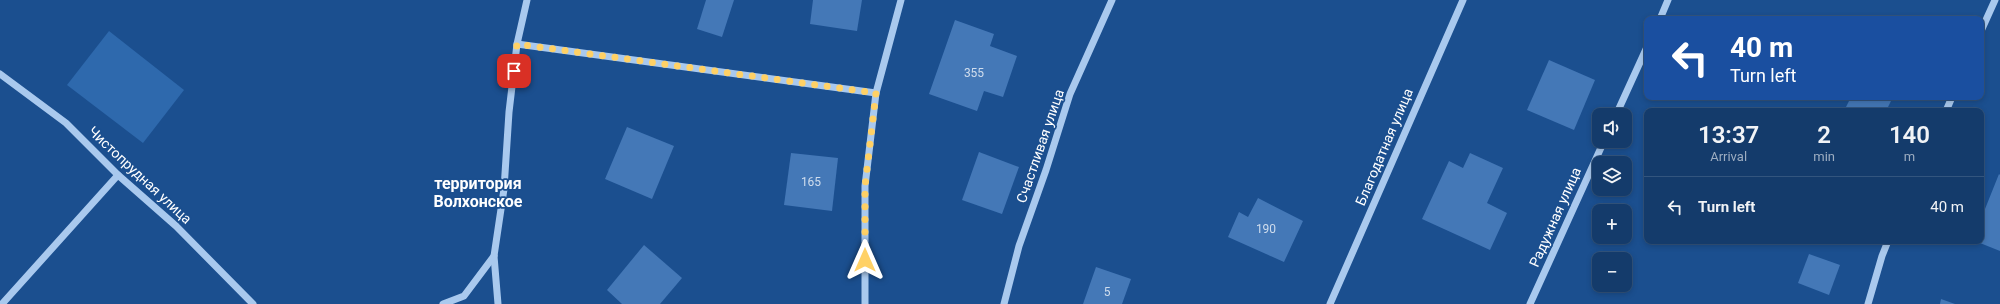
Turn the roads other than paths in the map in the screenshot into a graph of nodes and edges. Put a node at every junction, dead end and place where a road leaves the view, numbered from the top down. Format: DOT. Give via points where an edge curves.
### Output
graph roads {
  1 [pos="527,0"];
  2 [pos="901,0"];
  3 [pos="1112,0"];
  4 [pos="1463,0"];
  5 [pos="1668,0"];
  6 [pos="1995,0"];
  7 [pos="1661,16"];
  8 [pos="1984,24"];
  9 [pos="517,44"];
  10 [pos="1644,53"];
  11 [pos="0,74"];
  12 [pos="876,93"];
  13 [pos="1619,108"];
  14 [pos="1601,148"];
  15 [pos="118,175"];
  16 [pos="1887,244"];
  17 [pos="494,256"];
  18 [pos="2,304"];
  19 [pos="253,304"];
  20 [pos="442,304"];
  21 [pos="498,304"];
  22 [pos="865,304"];
  23 [pos="1004,304"];
  24 [pos="1330,304"];
  25 [pos="1530,304"];
  26 [pos="1868,304"];
  1 -- 9 [label="street"];
  2 -- 12 [label="street"];
  3 -- 23 [label="street, Счастливая улица" via="1070,94 1019,246"];
  4 -- 24 [label="street, Благодатная улица"];
  5 -- 7 [label="street"];
  6 -- 8 [label="street"];
  9 -- 12 [label="street"];
  9 -- 17 [label="street" via="504,189"];
  10 -- 13 [label="street"];
  11 -- 15 [label="street, Чистопрудная улица" via="66,123"];
  12 -- 22 [label="street" via="865,186"];
  14 -- 25 [label="street, Радужная улица"];
  15 -- 18 [label="street"];
  15 -- 19 [label="street, Чистопрудная улица" via="176,226"];
  16 -- 26 [label="street"];
  17 -- 20 [label="street" via="464,296"];
  17 -- 21 [label="street"];
}
